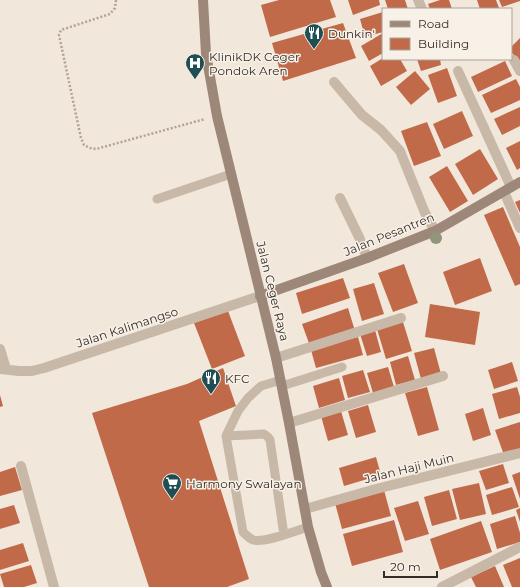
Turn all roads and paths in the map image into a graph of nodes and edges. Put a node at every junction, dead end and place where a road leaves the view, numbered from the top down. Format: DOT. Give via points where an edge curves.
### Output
graph roads {
  1 [pos="116,0"];
  2 [pos="203,0"];
  3 [pos="514,60"];
  4 [pos="458,71"];
  5 [pos="520,71"];
  6 [pos="334,82"];
  7 [pos="217,116"];
  8 [pos="231,174"];
  9 [pos="512,187"];
  10 [pos="340,198"];
  11 [pos="157,199"];
  12 [pos="520,228"];
  13 [pos="434,231"];
  14 [pos="367,258"];
  15 [pos="260,296"];
  16 [pos="401,318"];
  17 [pos="0,349"];
  18 [pos="276,358"];
  19 [pos="342,367"];
  20 [pos="3,369"];
  21 [pos="443,376"];
  22 [pos="281,383"];
  23 [pos="289,423"];
  24 [pos="226,436"];
  25 [pos="520,453"];
  26 [pos="21,466"];
  27 [pos="304,509"];
  28 [pos="308,527"];
  29 [pos="284,535"];
  30 [pos="520,547"];
  31 [pos="54,587"];
  32 [pos="327,587"];
  33 [pos="442,587"];
  1 -- 7 [label="path" via="115,8 110,14 61,30 59,34 84,145 96,148"];
  2 -- 7 [label="main road, Jalan Ceger Raya" via="206,54"];
  3 -- 5 [label="street"];
  4 -- 9 [label="street"];
  6 -- 13 [label="street" via="362,116 381,130 400,150"];
  7 -- 8 [label="main road, Jalan Ceger Raya"];
  8 -- 11 [label="lane"];
  8 -- 15 [label="main road, Jalan Ceger Raya"];
  9 -- 12 [label="street"];
  9 -- 13 [label="main road, Jalan Pesantren"];
  10 -- 14 [label="street"];
  13 -- 14 [label="main road, Jalan Pesantren"];
  14 -- 15 [label="main road, Jalan Pesantren"];
  15 -- 18 [label="main road, Jalan Ceger Raya"];
  15 -- 20 [label="street, Jalan Kalimangso" via="44,368 32,371"];
  16 -- 18 [label="street"];
  17 -- 20 [label="street"];
  18 -- 22 [label="main road, Jalan Ceger Raya"];
  19 -- 22 [label="lane"];
  21 -- 23 [label="street"];
  22 -- 23 [label="main road, Jalan Ceger Raya"];
  22 -- 24 [label="lane" via="261,386 248,398 238,411"];
  23 -- 27 [label="main road, Jalan Ceger Raya"];
  24 -- 29 [label="lane" via="243,532 254,540"];
  24 -- 29 [label="lane" via="264,434 270,440"];
  25 -- 27 [label="street, Jalan Haji Muin"];
  26 -- 31 [label="street"];
  27 -- 28 [label="main road, Jalan Ceger Raya"];
  28 -- 29 [label="lane"];
  28 -- 32 [label="main road, Jalan Ceger Raya"];
  30 -- 33 [label="street"];
}
